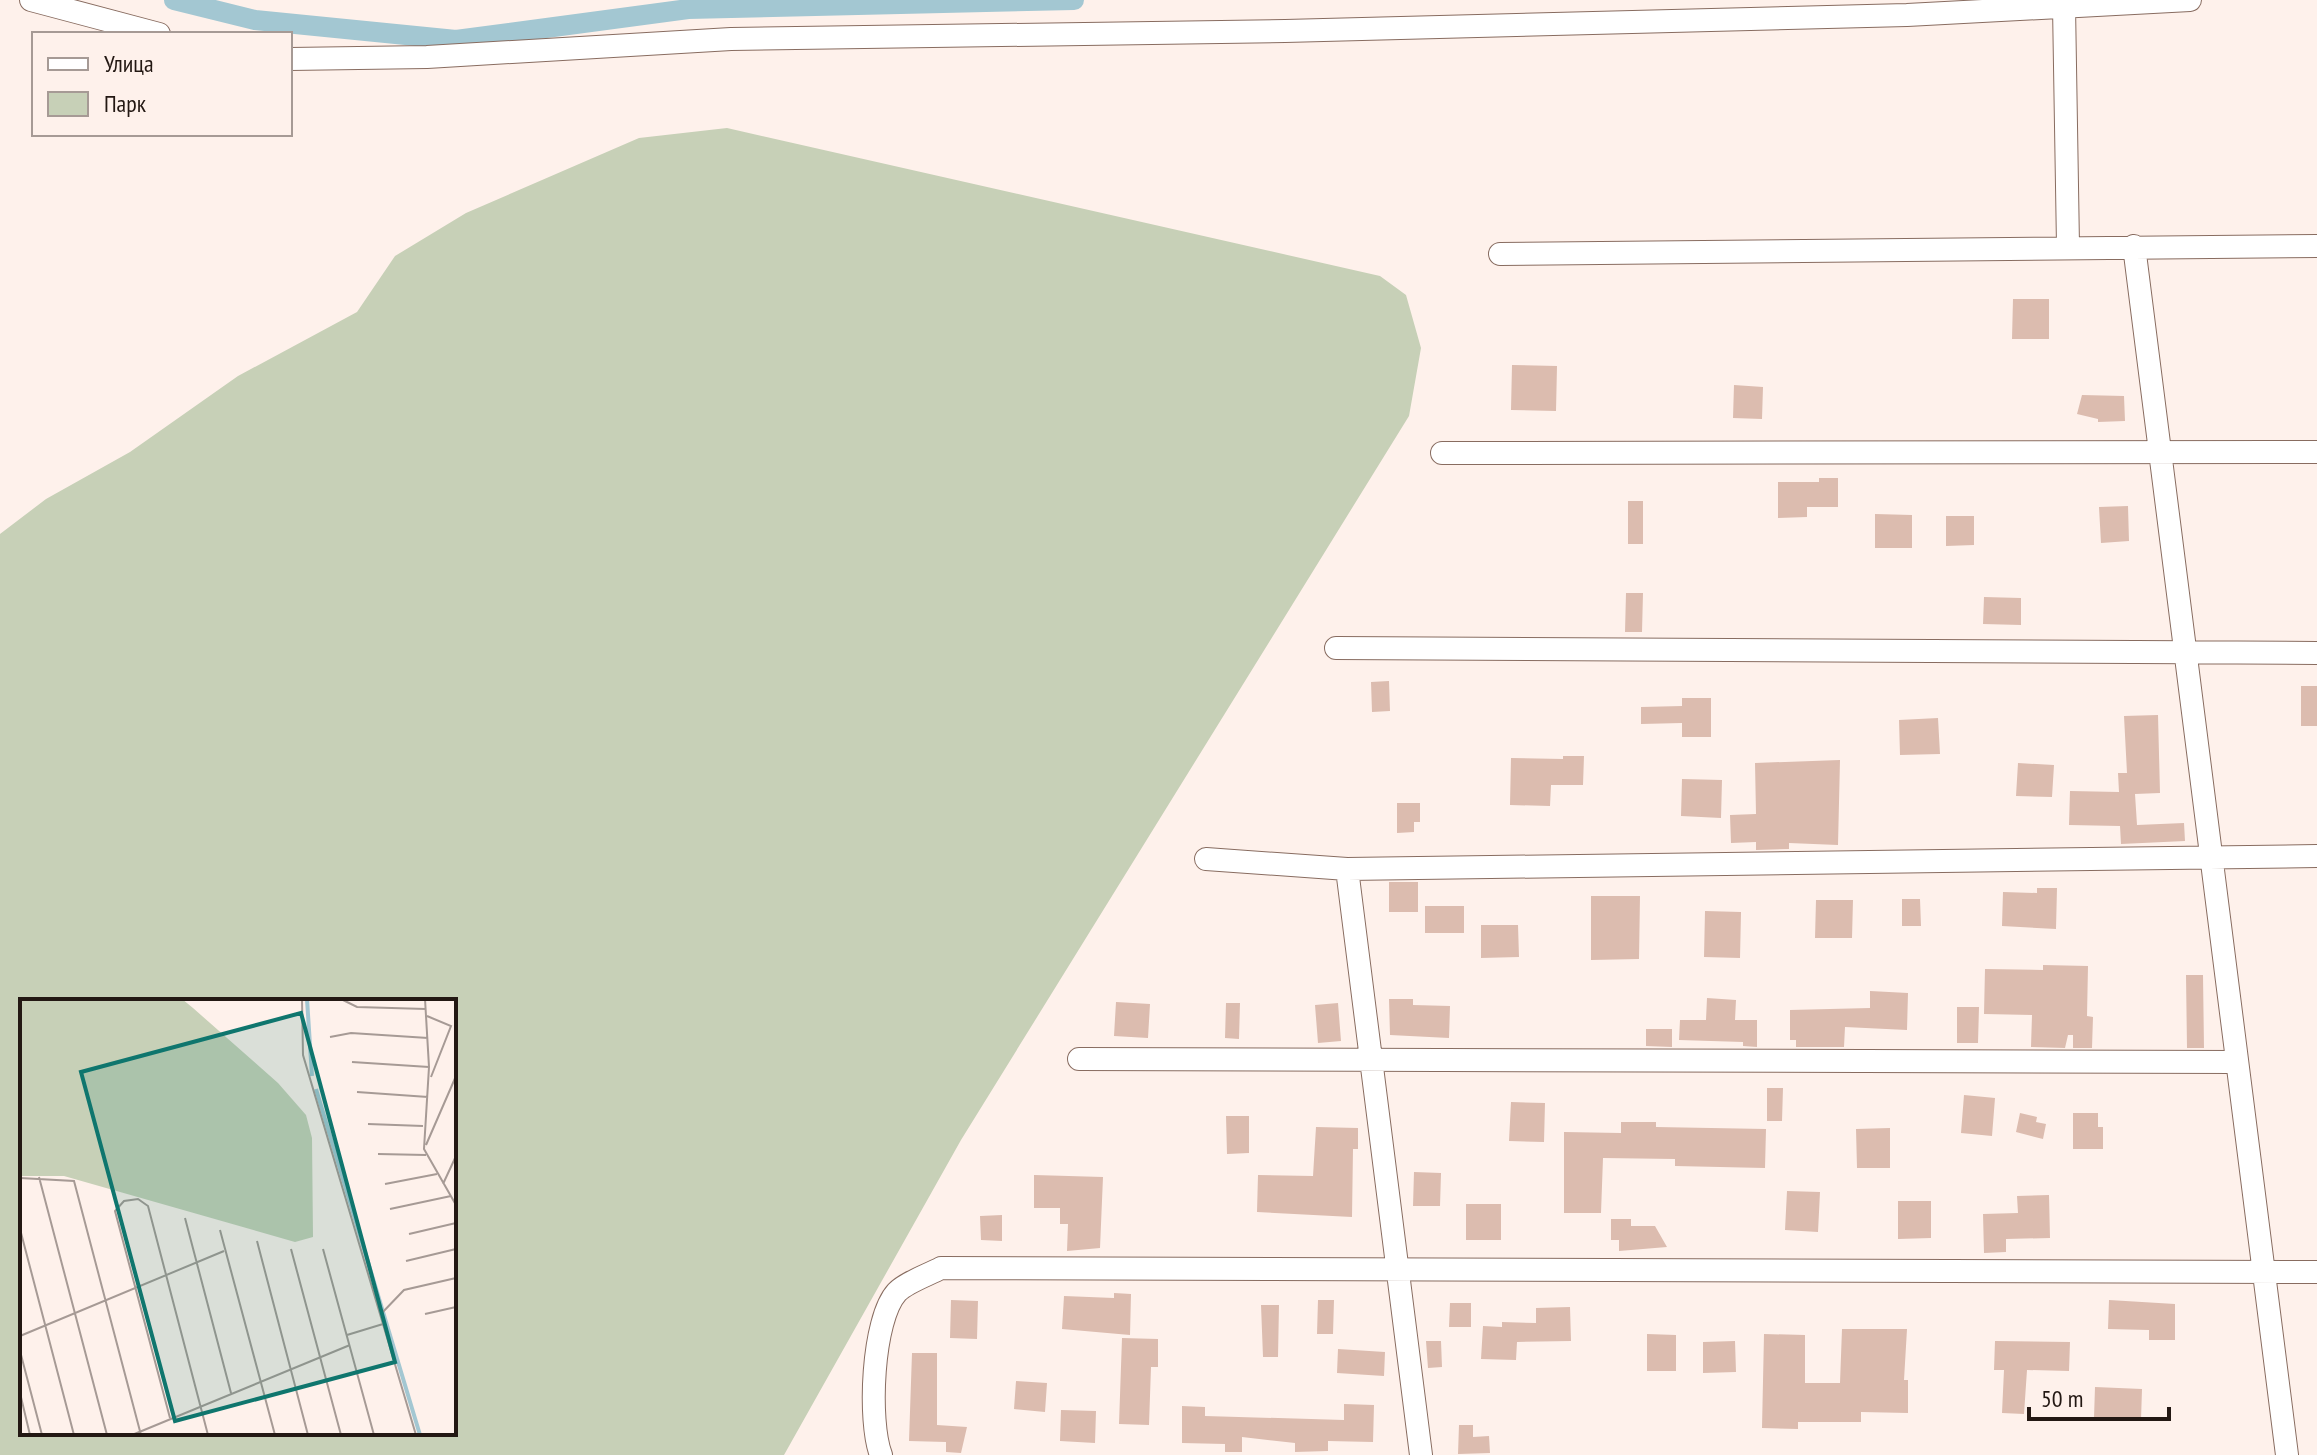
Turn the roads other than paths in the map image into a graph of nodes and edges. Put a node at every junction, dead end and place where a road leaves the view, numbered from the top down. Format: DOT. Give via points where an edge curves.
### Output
graph roads {
  1 [pos="31,0"];
  2 [pos="2190,0"];
  3 [pos="2000,5"];
  4 [pos="2064,6"];
  5 [pos="151,32"];
  6 [pos="292,59"];
  7 [pos="2068,246"];
  8 [pos="2134,246"];
  9 [pos="2317,246"];
  10 [pos="1500,254"];
  11 [pos="2160,452"];
  12 [pos="2317,452"];
  13 [pos="1442,453"];
  14 [pos="1336,648"];
  15 [pos="2185,653"];
  16 [pos="2317,653"];
  17 [pos="2210,856"];
  18 [pos="2317,856"];
  19 [pos="1206,859"];
  20 [pos="1347,869"];
  21 [pos="1079,1059"];
  22 [pos="1370,1060"];
  23 [pos="2237,1062"];
  24 [pos="1396,1270"];
  25 [pos="2264,1272"];
  26 [pos="2317,1272"];
  27 [pos="881,1455"];
  28 [pos="1421,1455"];
  29 [pos="2287,1455"];
  1 -- 5 [label="street"];
  2 -- 4 [label="street"];
  3 -- 4 [label="street"];
  3 -- 6 [label="street" via="1285,31 731,39 442,57"];
  4 -- 7 [label="street"];
  7 -- 8 [label="street"];
  7 -- 10 [label="street"];
  8 -- 9 [label="street"];
  8 -- 11 [label="street"];
  11 -- 12 [label="street"];
  11 -- 13 [label="street"];
  11 -- 15 [label="street"];
  14 -- 15 [label="street"];
  15 -- 16 [label="street"];
  15 -- 17 [label="street"];
  17 -- 18 [label="street"];
  17 -- 20 [label="street"];
  17 -- 23 [label="street"];
  19 -- 20 [label="street"];
  20 -- 22 [label="street"];
  21 -- 22 [label="street"];
  22 -- 23 [label="street"];
  22 -- 24 [label="street"];
  23 -- 25 [label="street"];
  24 -- 25 [label="street"];
  24 -- 27 [label="street" via="941,1268 898,1291 883,1316 873,1404"];
  24 -- 28 [label="street"];
  25 -- 26 [label="street"];
  25 -- 29 [label="street"];
}
